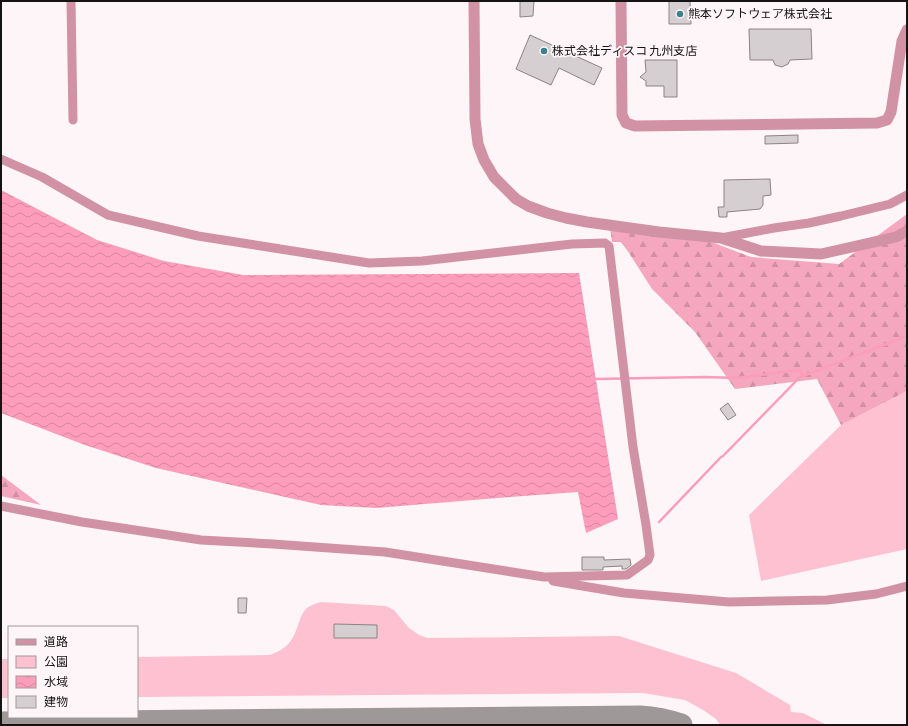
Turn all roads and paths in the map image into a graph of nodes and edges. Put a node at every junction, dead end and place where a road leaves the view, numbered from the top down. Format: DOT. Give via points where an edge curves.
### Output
graph roads {
  1 [pos="70,1"];
  2 [pos="474,1"];
  3 [pos="621,1"];
  4 [pos="907,30"];
  5 [pos="73,120"];
  6 [pos="1,159"];
  7 [pos="907,195"];
  8 [pos="907,231"];
  9 [pos="721,238"];
  10 [pos="1,506"];
  11 [pos="385,552"];
  12 [pos="907,586"];
  1 -- 5 [label="street"];
  2 -- 9 [label="street" via="475,120 478,144 494,177 506,190 528,206 566,218"];
  3 -- 4 [label="street" via="622,115 626,123 635,126 877,123 887,120 891,112 902,41"];
  6 -- 11 [label="street" via="42,177 108,215 198,236 369,263 422,261 572,244 605,243 609,246 633,447 650,555 648,560 628,575 544,577"];
  7 -- 9 [label="street" via="890,204 810,223"];
  8 -- 9 [label="street" via="896,237 822,254 761,251"];
  10 -- 11 [label="street" via="82,522 201,540"];
  11 -- 12 [label="street" via="624,593 729,602 827,600 876,594"];
}
